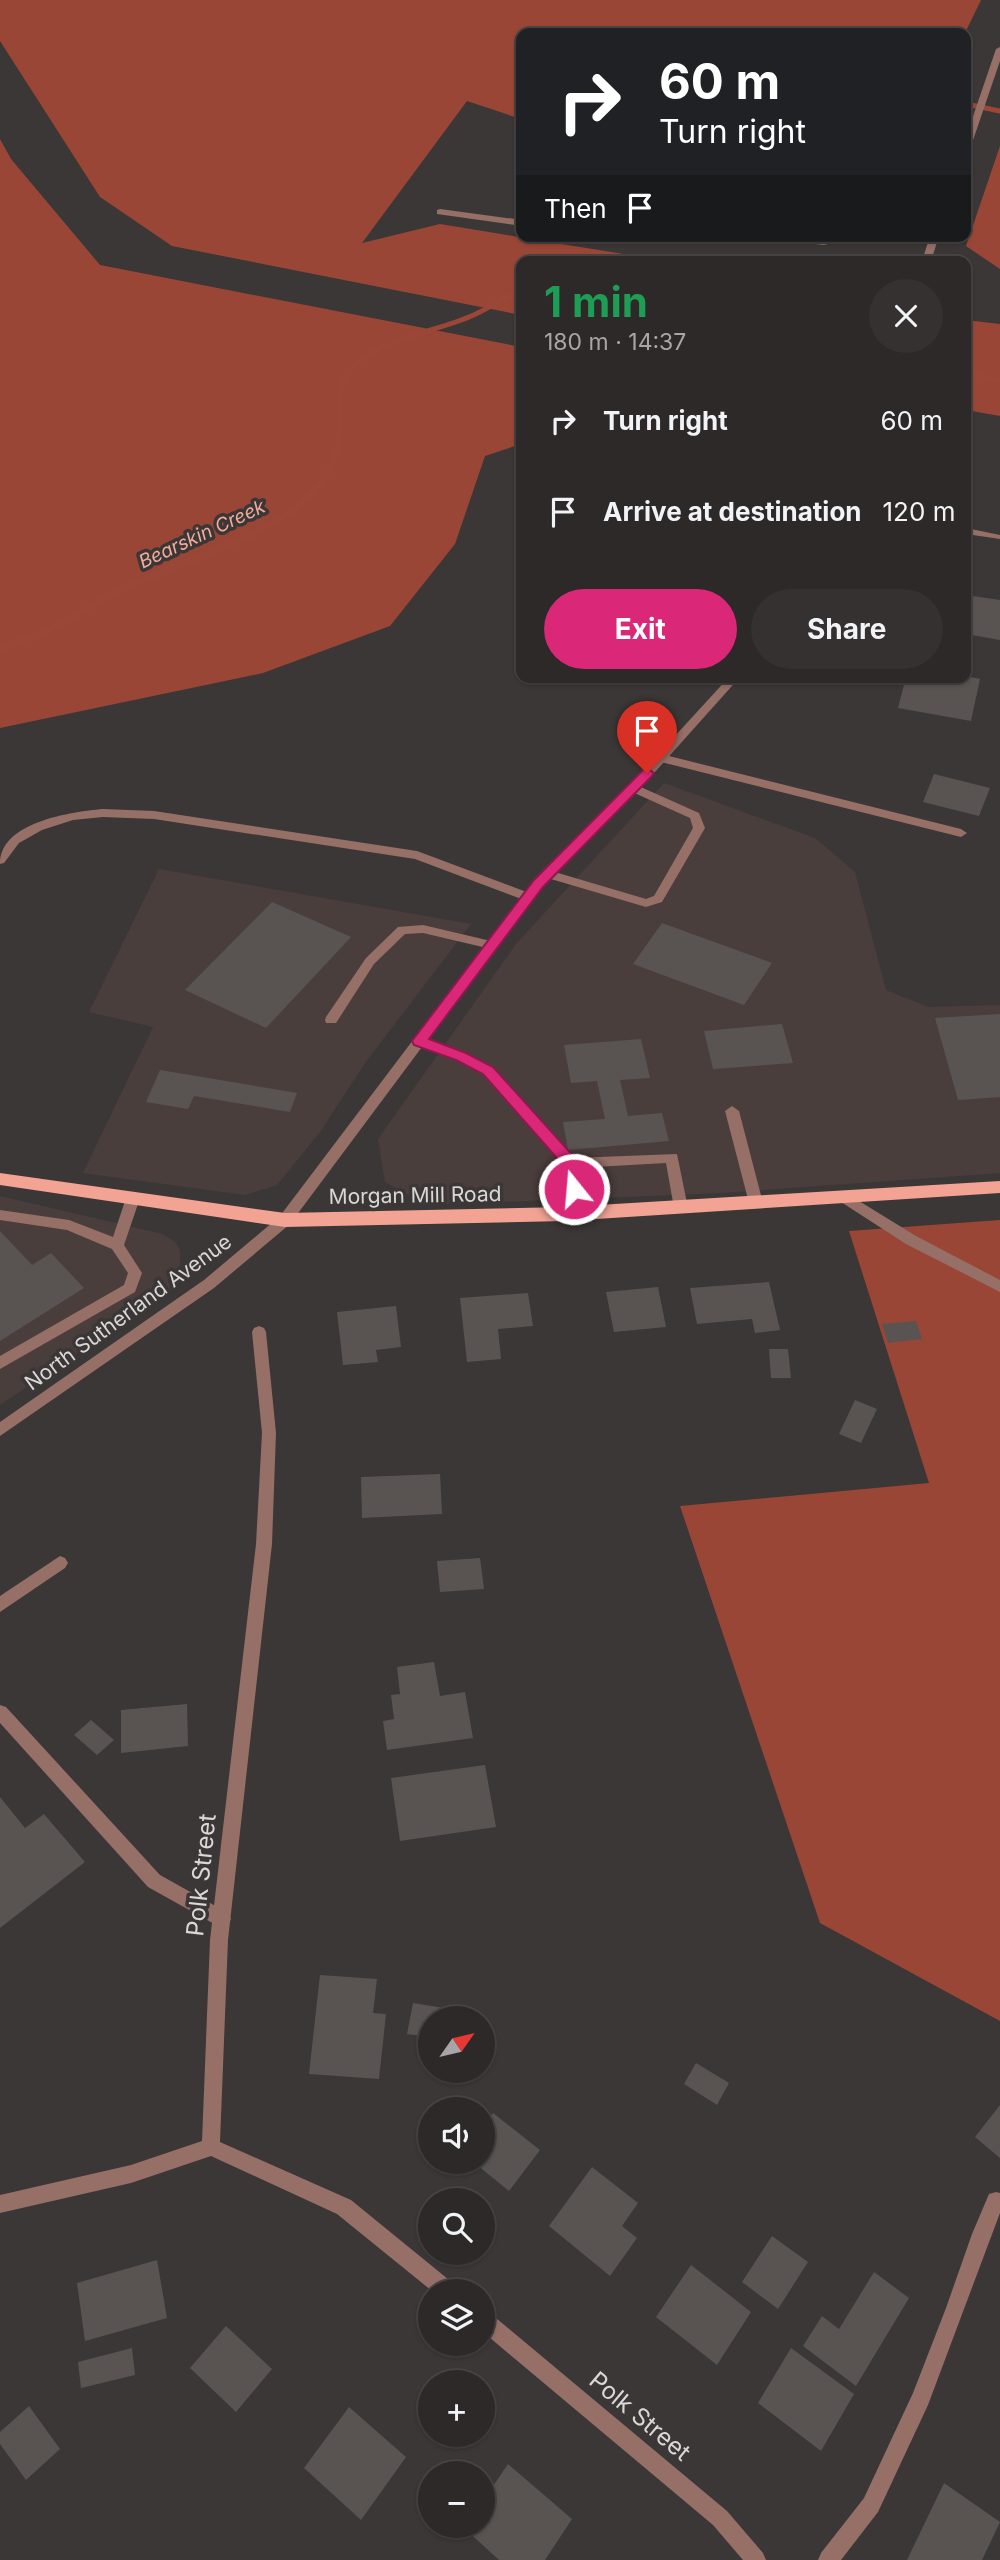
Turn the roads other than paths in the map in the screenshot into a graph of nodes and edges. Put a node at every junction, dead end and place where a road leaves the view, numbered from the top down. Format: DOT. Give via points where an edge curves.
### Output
graph roads {
  1 [pos="1000,49"];
  2 [pos="971,134"];
  3 [pos="440,212"];
  4 [pos="516,222"];
  5 [pos="971,532"];
  6 [pos="997,537"];
  7 [pos="730,683"];
  8 [pos="661,758"];
  9 [pos="634,788"];
  10 [pos="961,834"];
  11 [pos="0,860"];
  12 [pos="548,874"];
  13 [pos="528,897"];
  14 [pos="492,945"];
  15 [pos="331,1020"];
  16 [pos="419,1041"];
  17 [pos="732,1111"];
  18 [pos="570,1164"];
  19 [pos="0,1178"];
  20 [pos="1000,1187"];
  21 [pos="133,1198"];
  22 [pos="846,1198"];
  23 [pos="756,1203"];
  24 [pos="681,1208"];
  25 [pos="578,1214"];
  26 [pos="0,1215"];
  27 [pos="285,1220"];
  28 [pos="117,1245"];
  29 [pos="1000,1286"];
  30 [pos="259,1332"];
  31 [pos="0,1363"];
  32 [pos="0,1430"];
  33 [pos="60,1563"];
  34 [pos="0,1605"];
  35 [pos="0,1712"];
  36 [pos="222,1919"];
  37 [pos="211,2147"];
  38 [pos="996,2201"];
  39 [pos="0,2204"];
  40 [pos="432,2279"];
  41 [pos="495,2329"];
  42 [pos="755,2560"];
  43 [pos="828,2560"];
  1 -- 2 [label="street"];
  3 -- 4 [label="street"];
  5 -- 6 [label="street"];
  7 -- 8 [label="street, North Sutherland Avenue"];
  8 -- 9 [label="street, North Sutherland Avenue"];
  8 -- 10 [label="street"];
  9 -- 12 [label="street, North Sutherland Avenue"];
  9 -- 12 [label="street" via="695,816 699,828 658,899 646,903"];
  11 -- 13 [label="street" via="15,840 72,816 154,815 417,855"];
  12 -- 13 [label="street, North Sutherland Avenue"];
  13 -- 14 [label="street, North Sutherland Avenue"];
  14 -- 15 [label="street" via="424,929 402,930 370,961"];
  14 -- 16 [label="street, North Sutherland Avenue"];
  16 -- 18 [label="street" via="488,1071"];
  16 -- 27 [label="street, North Sutherland Avenue"];
  17 -- 23 [label="street"];
  18 -- 24 [label="street" via="672,1158"];
  18 -- 25 [label="street"];
  19 -- 21 [label="main road, Morgan Mill Road"];
  20 -- 22 [label="main road, Morgan Mill Road"];
  21 -- 27 [label="main road, Morgan Mill Road"];
  21 -- 28 [label="street"];
  22 -- 23 [label="main road, Morgan Mill Road"];
  22 -- 29 [label="street" via="911,1240"];
  23 -- 24 [label="main road, Morgan Mill Road"];
  24 -- 25 [label="main road, Morgan Mill Road"];
  25 -- 27 [label="main road, Morgan Mill Road"];
  26 -- 28 [label="street" via="69,1225"];
  27 -- 32 [label="street, North Sutherland Avenue" via="209,1284"];
  28 -- 31 [label="street" via="135,1273 130,1289"];
  30 -- 36 [label="street, Polk Street" via="270,1433 264,1544"];
  33 -- 34 [label="street"];
  35 -- 36 [label="street" via="154,1881"];
  36 -- 37 [label="street, Polk Street"];
  37 -- 39 [label="street" via="131,2174"];
  37 -- 40 [label="street" via="344,2207"];
  38 -- 43 [label="street" via="921,2398 871,2505"];
  41 -- 42 [label="street, Polk Street" via="720,2518"];
}
